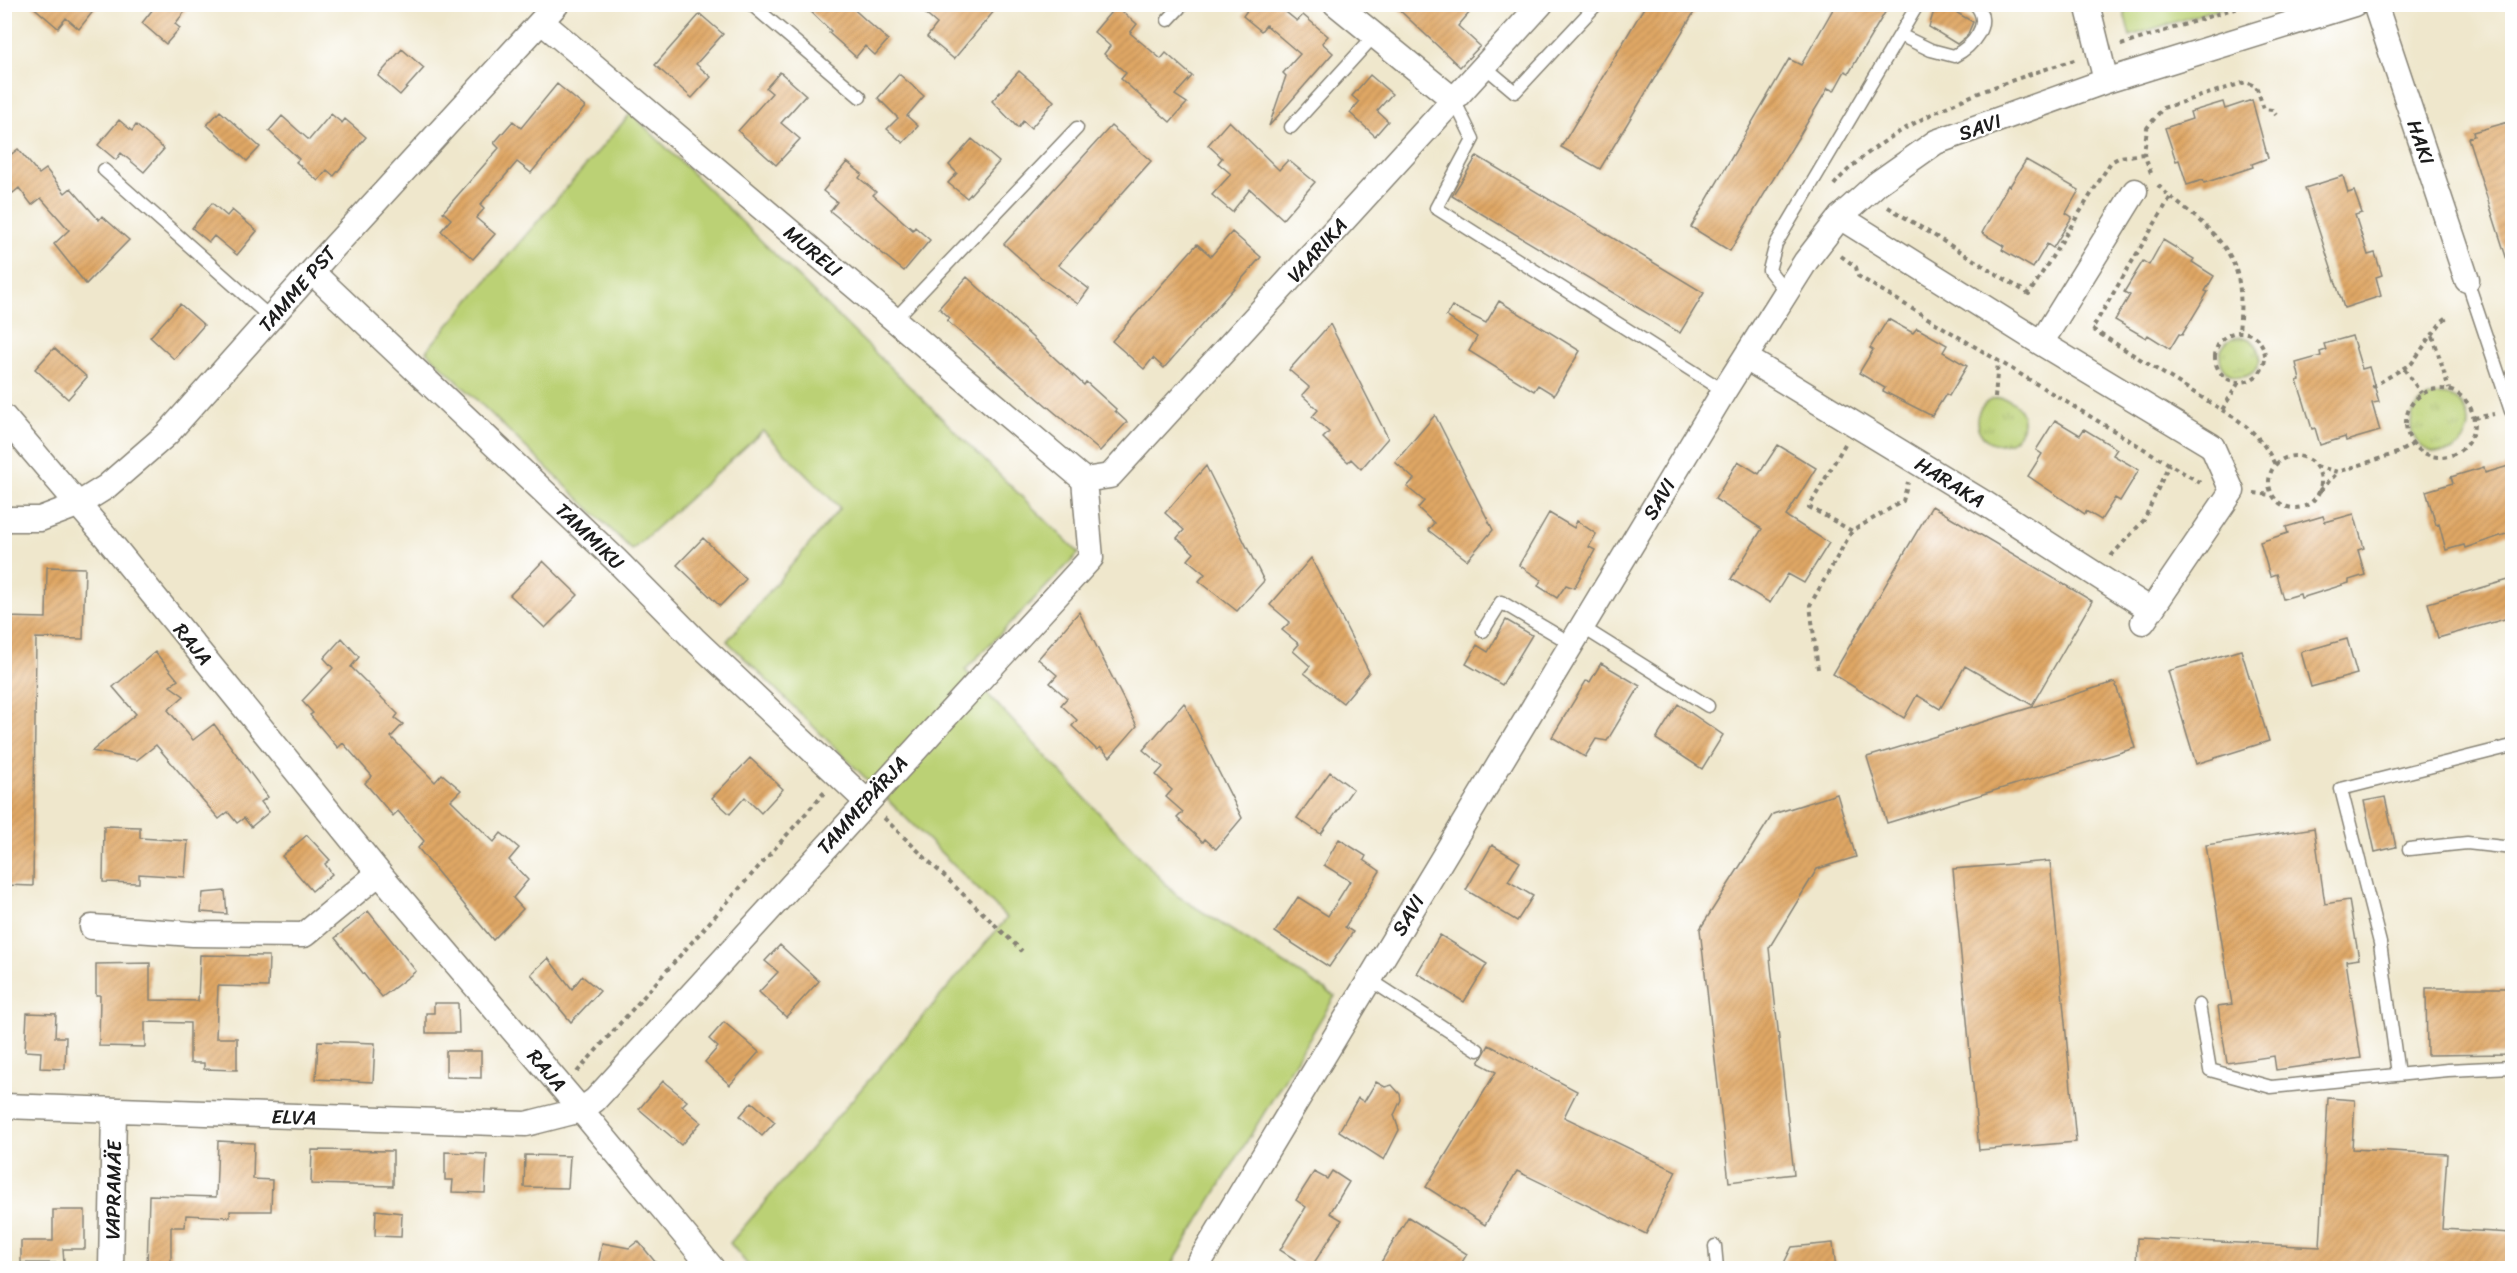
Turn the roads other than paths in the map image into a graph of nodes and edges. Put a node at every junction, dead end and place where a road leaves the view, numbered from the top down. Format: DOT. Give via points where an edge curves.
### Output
graph roads {
  1 [pos="751,4"];
  2 [pos="1183,4"];
  3 [pos="1336,4"];
  4 [pos="1541,4"];
  5 [pos="1597,4"];
  6 [pos="1918,4"];
  7 [pos="1975,4"];
  8 [pos="2087,4"];
  9 [pos="2354,4"];
  10 [pos="2375,4"];
  11 [pos="550,13"];
  12 [pos="1168,21"];
  13 [pos="1900,35"];
  14 [pos="1373,37"];
  15 [pos="1484,66"];
  16 [pos="2106,81"];
  17 [pos="860,97"];
  18 [pos="1454,100"];
  19 [pos="1291,127"];
  20 [pos="1077,128"];
  21 [pos="105,170"];
  22 [pos="2135,191"];
  23 [pos="1840,217"];
  24 [pos="312,272"];
  25 [pos="2467,280"];
  26 [pos="1786,292"];
  27 [pos="272,319"];
  28 [pos="895,320"];
  29 [pos="2041,344"];
  30 [pos="1746,358"];
  31 [pos="1724,391"];
  32 [pos="2511,411"];
  33 [pos="4,417"];
  34 [pos="1084,480"];
  35 [pos="77,505"];
  36 [pos="4,519"];
  37 [pos="1484,631"];
  38 [pos="1577,635"];
  39 [pos="1708,706"];
  40 [pos="2512,746"];
  41 [pos="866,801"];
  42 [pos="2512,848"];
  43 [pos="2409,849"];
  44 [pos="379,873"];
  45 [pos="92,927"];
  46 [pos="1369,980"];
  47 [pos="2199,1005"];
  48 [pos="1478,1050"];
  49 [pos="2512,1067"];
  50 [pos="2398,1074"];
  51 [pos="4,1106"];
  52 [pos="581,1110"];
  53 [pos="114,1111"];
  54 [pos="1715,1246"];
  55 [pos="111,1269"];
  56 [pos="712,1269"];
  57 [pos="1196,1269"];
  58 [pos="1717,1269"];
  1 -- 17 [label="lane"];
  2 -- 12 [label="lane"];
  3 -- 14 [label="street"];
  4 -- 15 [label="street, VAARIKA"];
  5 -- 15 [label="lane" via="1515,92"];
  6 -- 13 [label="lane"];
  7 -- 13 [label="lane" via="1982,22 1977,40 1954,56"];
  8 -- 16 [label="street"];
  9 -- 16 [label="street, SAVI"];
  10 -- 25 [label="street, HAKI"];
  11 -- 24 [label="street, TAMME PST"];
  11 -- 28 [label="street, MURELI"];
  13 -- 26 [label="lane" via="1776,244 1769,270"];
  14 -- 18 [label="street"];
  14 -- 19 [label="lane"];
  15 -- 18 [label="street, VAARIKA"];
  16 -- 23 [label="street, SAVI" via="1936,142 1878,183"];
  18 -- 31 [label="lane" via="1473,139 1436,208"];
  18 -- 34 [label="street, VAARIKA" via="1110,476"];
  20 -- 28 [label="lane"];
  21 -- 27 [label="lane"];
  22 -- 29 [label="street"];
  23 -- 26 [label="street, SAVI"];
  23 -- 29 [label="street"];
  24 -- 27 [label="street, TAMME PST"];
  24 -- 41 [label="street, TAMMIKU"];
  25 -- 32 [label="lane"];
  26 -- 30 [label="street, SAVI"];
  27 -- 35 [label="street, TAMME PST" via="167,434 106,488"];
  28 -- 34 [label="street, MURELI"];
  29 -- 30 [label="street, HARAKA" via="2212,446 2232,491 2147,616 2094,574 1986,504"];
  30 -- 31 [label="street, SAVI"];
  31 -- 38 [label="street, SAVI"];
  33 -- 35 [label="street, RAJA"];
  34 -- 41 [label="street, TAMMEPÄRJA" via="1091,558"];
  35 -- 36 [label="street, TAMME PST" via="40,519"];
  35 -- 44 [label="street, RAJA"];
  37 -- 38 [label="lane" via="1501,602"];
  38 -- 39 [label="lane"];
  38 -- 46 [label="street, SAVI"];
  40 -- 50 [label="lane" via="2341,789 2380,943"];
  41 -- 52 [label="street, TAMMEPÄRJA" via="595,1100"];
  42 -- 43 [label="lane" via="2467,843"];
  44 -- 45 [label="street" via="304,934 193,934"];
  44 -- 52 [label="street, RAJA"];
  46 -- 48 [label="lane"];
  46 -- 57 [label="street, SAVI"];
  47 -- 50 [label="lane" via="2210,1070 2271,1087"];
  49 -- 50 [label="lane"];
  51 -- 53 [label="street, ELVA"];
  52 -- 53 [label="street, ELVA" via="526,1124"];
  52 -- 56 [label="street, RAJA"];
  53 -- 55 [label="street, VAPRAMÄE"];
  54 -- 58 [label="lane"];
}
